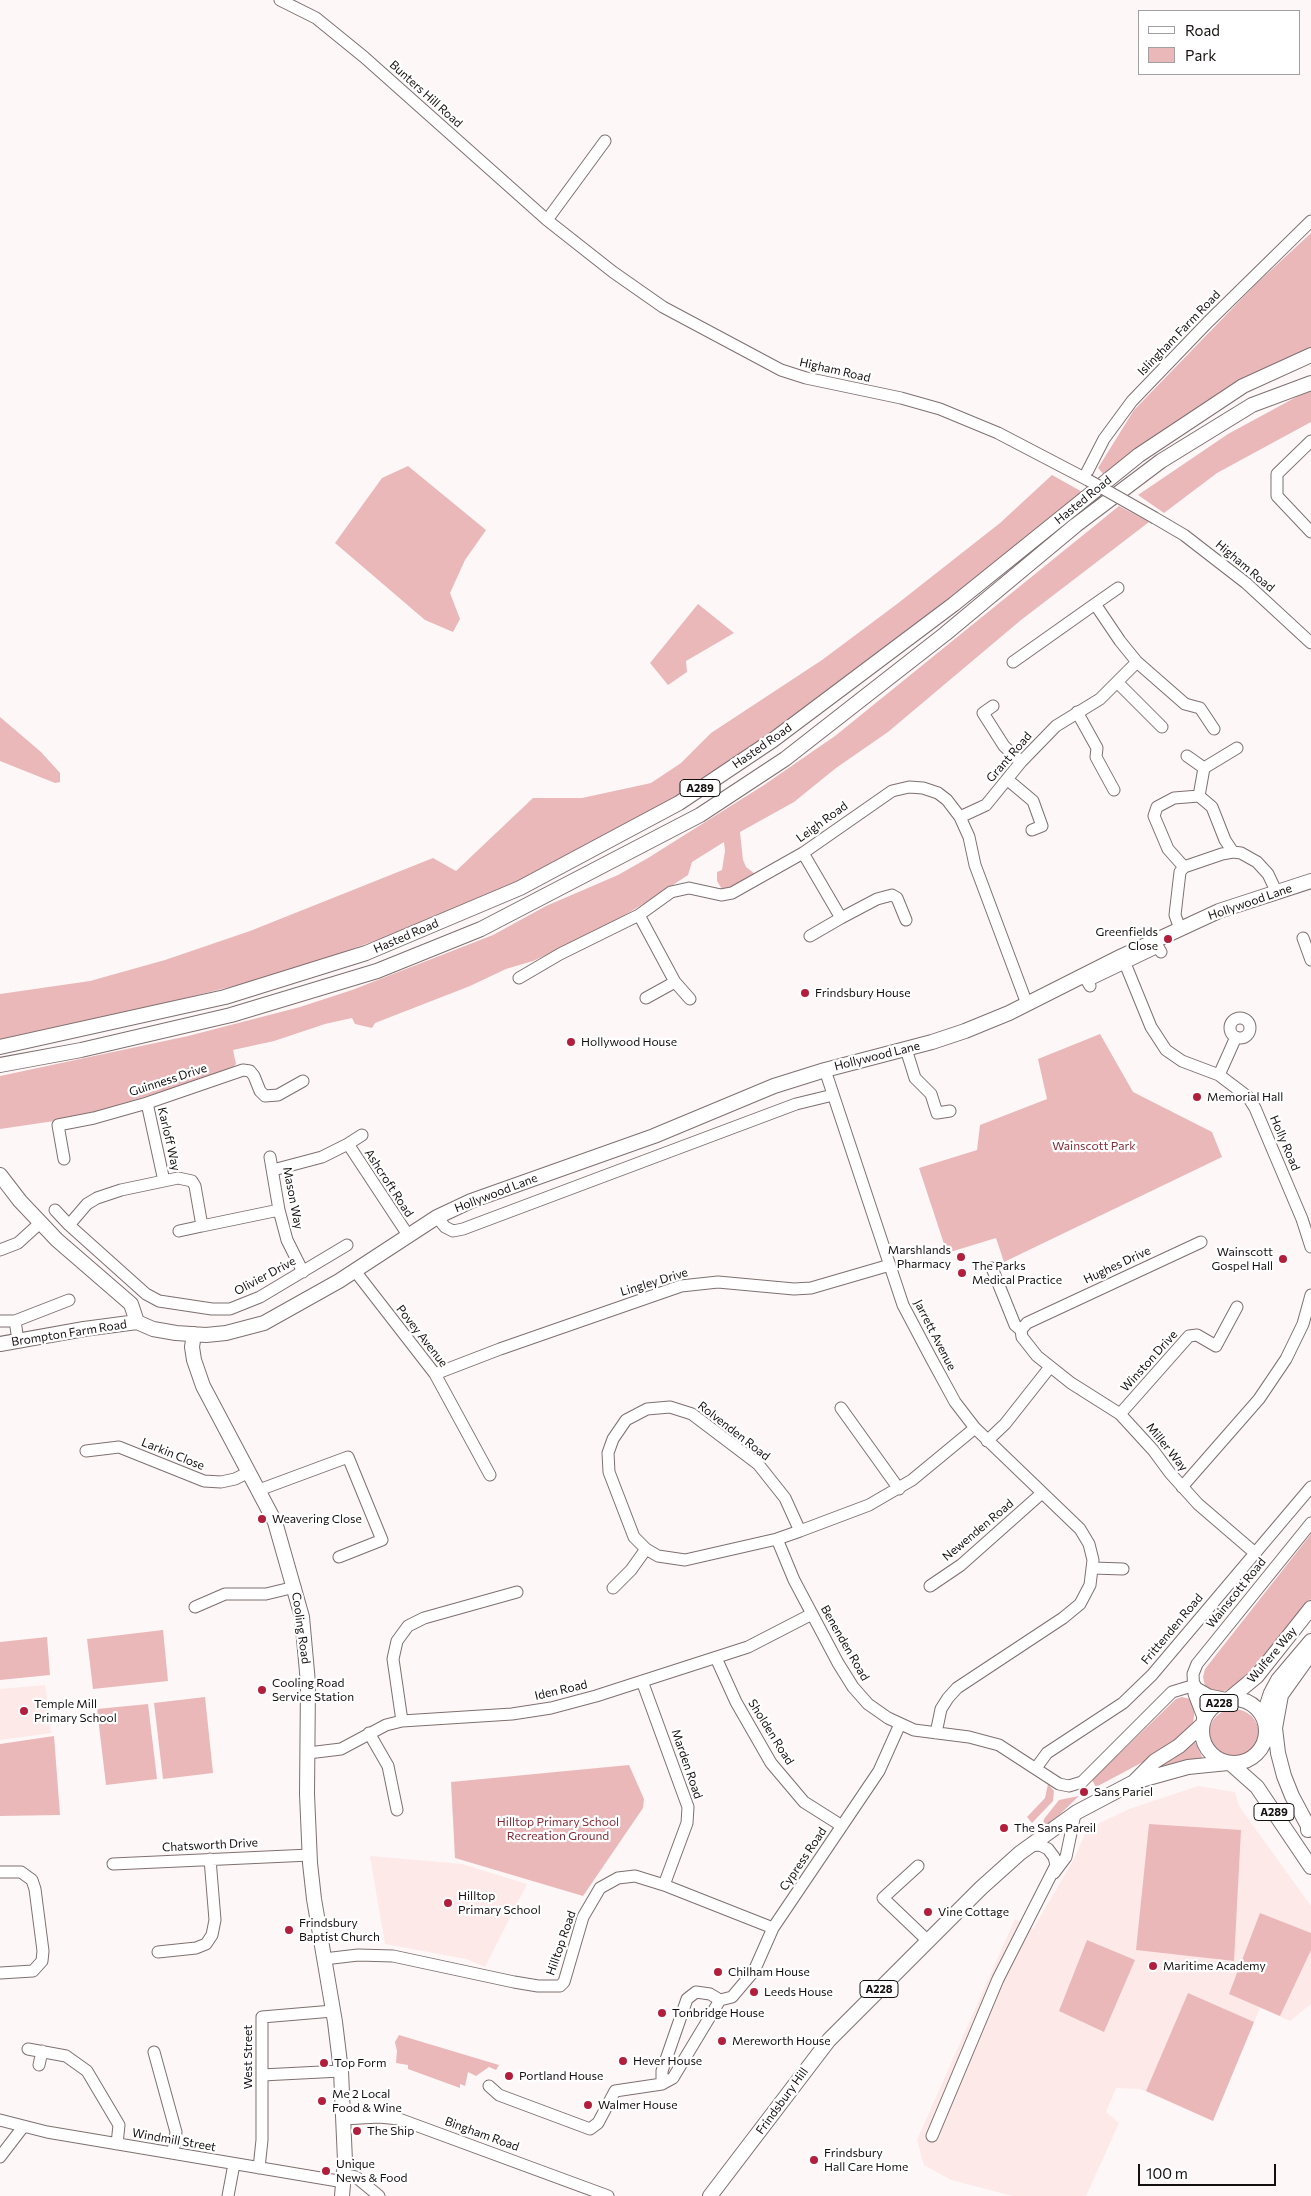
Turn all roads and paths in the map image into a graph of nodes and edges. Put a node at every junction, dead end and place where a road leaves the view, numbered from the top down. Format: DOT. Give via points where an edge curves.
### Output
graph roads {
  1 [pos="280,0"];
  2 [pos="605,141"];
  3 [pos="547,220"];
  4 [pos="1311,220"];
  5 [pos="1311,355"];
  6 [pos="1311,383"];
  7 [pos="1311,441"];
  8 [pos="1086,479"];
  9 [pos="1311,532"];
  10 [pos="1118,588"];
  11 [pos="1095,604"];
  12 [pos="1311,643"];
  13 [pos="1013,662"];
  14 [pos="1138,662"];
  15 [pos="1118,684"];
  16 [pos="984,712"];
  17 [pos="1078,712"];
  18 [pos="1162,728"];
  19 [pos="1214,729"];
  20 [pos="1237,748"];
  21 [pos="1187,756"];
  22 [pos="1021,762"];
  23 [pos="1204,768"];
  24 [pos="1008,780"];
  25 [pos="1114,790"];
  26 [pos="1199,796"];
  27 [pos="960,817"];
  28 [pos="1040,831"];
  29 [pos="1233,852"];
  30 [pos="803,853"];
  31 [pos="1184,867"];
  32 [pos="1311,882"];
  33 [pos="1277,892"];
  34 [pos="640,915"];
  35 [pos="841,918"];
  36 [pos="906,920"];
  37 [pos="1180,929"];
  38 [pos="810,936"];
  39 [pos="1303,938"];
  40 [pos="1161,952"];
  41 [pos="1123,960"];
  42 [pos="1311,960"];
  43 [pos="519,978"];
  44 [pos="675,982"];
  45 [pos="1090,986"];
  46 [pos="646,998"];
  47 [pos="690,999"];
  48 [pos="1027,1004"];
  49 [pos="1236,1037"];
  50 [pos="0,1047"];
  51 [pos="906,1048"];
  52 [pos="0,1065"];
  53 [pos="825,1070"];
  54 [pos="1219,1075"];
  55 [pos="303,1081"];
  56 [pos="833,1095"];
  57 [pos="147,1103"];
  58 [pos="950,1111"];
  59 [pos="362,1135"];
  60 [pos="348,1144"];
  61 [pos="270,1157"];
  62 [pos="64,1159"];
  63 [pos="273,1170"];
  64 [pos="0,1175"];
  65 [pos="164,1181"];
  66 [pos="55,1210"];
  67 [pos="279,1210"];
  68 [pos="437,1217"];
  69 [pos="1306,1217"];
  70 [pos="40,1223"];
  71 [pos="69,1225"];
  72 [pos="202,1226"];
  73 [pos="179,1231"];
  74 [pos="408,1235"];
  75 [pos="1201,1242"];
  76 [pos="347,1246"];
  77 [pos="1311,1247"];
  78 [pos="0,1250"];
  79 [pos="890,1265"];
  80 [pos="992,1268"];
  81 [pos="354,1271"];
  82 [pos="303,1272"];
  83 [pos="1311,1295"];
  84 [pos="69,1300"];
  85 [pos="1237,1307"];
  86 [pos="0,1321"];
  87 [pos="15,1321"];
  88 [pos="137,1322"];
  89 [pos="1021,1330"];
  90 [pos="194,1334"];
  91 [pos="18,1340"];
  92 [pos="0,1344"];
  93 [pos="1050,1367"];
  94 [pos="435,1374"];
  95 [pos="841,1408"];
  96 [pos="1120,1414"];
  97 [pos="975,1428"];
  98 [pos="987,1441"];
  99 [pos="86,1450"];
  100 [pos="248,1472"];
  101 [pos="490,1475"];
  102 [pos="1182,1487"];
  103 [pos="1311,1487"];
  104 [pos="899,1489"];
  105 [pos="259,1490"];
  106 [pos="1042,1493"];
  107 [pos="1311,1522"];
  108 [pos="800,1531"];
  109 [pos="777,1539"];
  110 [pos="646,1549"];
  111 [pos="1255,1553"];
  112 [pos="339,1557"];
  113 [pos="1093,1568"];
  114 [pos="1124,1569"];
  115 [pos="930,1586"];
  116 [pos="295,1587"];
  117 [pos="613,1588"];
  118 [pos="518,1592"];
  119 [pos="195,1608"];
  120 [pos="1311,1608"];
  121 [pos="812,1614"];
  122 [pos="1311,1641"];
  123 [pos="1311,1652"];
  124 [pos="716,1658"];
  125 [pos="642,1681"];
  126 [pos="1195,1686"];
  127 [pos="1229,1699"];
  128 [pos="1263,1717"];
  129 [pos="402,1721"];
  130 [pos="1203,1723"];
  131 [pos="900,1724"];
  132 [pos="369,1733"];
  133 [pos="936,1733"];
  134 [pos="1266,1733"];
  135 [pos="308,1753"];
  136 [pos="1229,1763"];
  137 [pos="1036,1768"];
  138 [pos="1134,1782"];
  139 [pos="397,1810"];
  140 [pos="1075,1814"];
  141 [pos="842,1826"];
  142 [pos="1310,1832"];
  143 [pos="1028,1846"];
  144 [pos="310,1854"];
  145 [pos="210,1859"];
  146 [pos="113,1864"];
  147 [pos="918,1866"];
  148 [pos="1311,1867"];
  149 [pos="0,1872"];
  150 [pos="1047,1882"];
  151 [pos="664,1884"];
  152 [pos="773,1928"];
  153 [pos="928,1941"];
  154 [pos="158,1952"];
  155 [pos="324,1959"];
  156 [pos="0,1973"];
  157 [pos="720,2000"];
  158 [pos="333,2007"];
  159 [pos="28,2049"];
  160 [pos="42,2052"];
  161 [pos="154,2052"];
  162 [pos="39,2065"];
  163 [pos="341,2071"];
  164 [pos="262,2075"];
  165 [pos="662,2084"];
  166 [pos="489,2086"];
  167 [pos="343,2119"];
  168 [pos="0,2120"];
  169 [pos="23,2127"];
  170 [pos="932,2136"];
  171 [pos="117,2144"];
  172 [pos="172,2153"];
  173 [pos="0,2157"];
  174 [pos="234,2164"];
  175 [pos="259,2168"];
  176 [pos="344,2178"];
  177 [pos="228,2196"];
  178 [pos="342,2196"];
  179 [pos="379,2196"];
  180 [pos="608,2196"];
  181 [pos="710,2196"];
  1 -- 3 [label="street, Bunters Hill Road" via="316,18 364,57"];
  2 -- 3 [label="street"];
  3 -- 8 [label="street, Higham Road" via="663,307 781,370 950,412 1044,455"];
  4 -- 8 [label="street, Islingham Farm Road" via="1132,401 1104,439"];
  5 -- 50 [label="main road, Hasted Road / A289" via="1243,386 1139,455 954,604 773,740 678,802 520,888 366,953 225,997"];
  6 -- 52 [label="main road, Hasted Road / A289" via="1252,405 1161,461 1076,525 945,634 785,759 700,815 482,929 377,971 231,1015"];
  7 -- 9 [label="street" via="1277,474 1277,496"];
  8 -- 12 [label="street, Higham Road, bridge" via="1184,535 1238,577"];
  10 -- 11 [label="street"];
  11 -- 13 [label="street"];
  11 -- 14 [label="street"];
  14 -- 15 [label="street, Grant Road"];
  14 -- 19 [label="street" via="1185,704 1200,708"];
  15 -- 17 [label="street, Grant Road"];
  15 -- 18 [label="street"];
  16 -- 22 [label="street" via="1004,746"];
  17 -- 22 [label="street, Grant Road" via="1056,726"];
  17 -- 25 [label="street" via="1097,748 1096,757"];
  20 -- 23 [label="street"];
  21 -- 23 [label="street"];
  22 -- 24 [label="street, Grant Road"];
  23 -- 26 [label="street"];
  24 -- 27 [label="street, Grant Road" via="986,805"];
  24 -- 28 [label="street" via="1033,801"];
  26 -- 29 [label="street" via="1212,808"];
  26 -- 31 [label="street" via="1165,801 1157,807 1154,816 1168,849"];
  27 -- 30 [label="street, Leigh Road" via="938,793 909,787 892,791"];
  27 -- 48 [label="street, Leigh Road"];
  29 -- 31 [label="street"];
  29 -- 33 [label="street" via="1241,852 1257,862"];
  30 -- 34 [label="street, Leigh Road" via="732,893 721,895 680,889"];
  30 -- 35 [label="street"];
  31 -- 37 [label="street" via="1180,872 1175,915"];
  32 -- 33 [label="main road, Hollywood Lane"];
  33 -- 37 [label="main road, Hollywood Lane" via="1219,911"];
  34 -- 43 [label="street, Leigh Road"];
  34 -- 44 [label="street"];
  35 -- 36 [label="street" via="877,899 892,895 897,898"];
  35 -- 38 [label="street"];
  37 -- 41 [label="main road, Hollywood Lane"];
  39 -- 42 [label="street"];
  40 -- 41 [label="street" via="1158,947"];
  41 -- 45 [label="street" via="1087,981"];
  41 -- 48 [label="main road, Hollywood Lane"];
  41 -- 54 [label="street, Holly Road" via="1151,1027 1166,1050 1182,1061"];
  44 -- 46 [label="street"];
  44 -- 47 [label="street"];
  48 -- 51 [label="main road, Hollywood Lane" via="966,1031"];
  49 -- 54 [label="street"];
  51 -- 53 [label="main road, Hollywood Lane"];
  51 -- 58 [label="street" via="915,1078 931,1094 937,1113"];
  53 -- 56 [label="street, Jarrett Avenue"];
  53 -- 68 [label="main road, Hollywood Lane" via="774,1086 618,1150 484,1196"];
  54 -- 69 [label="street, Holly Road" via="1248,1097 1256,1108"];
  55 -- 57 [label="street, Guinness Drive" via="278,1095 265,1096 250,1071 243,1070"];
  56 -- 68 [label="street, Hollywood Lane" via="796,1104 463,1229 452,1231 444,1227"];
  56 -- 79 [label="street, Jarrett Avenue"];
  57 -- 62 [label="street, Guinness Drive" via="58,1125"];
  57 -- 65 [label="street, Karloff Way"];
  59 -- 60 [label="street, Ashcroft Road"];
  60 -- 63 [label="street, Ashcroft Road" via="322,1157"];
  60 -- 74 [label="street, Ashcroft Road"];
  61 -- 63 [label="street, Mason Way"];
  63 -- 67 [label="street, Mason Way"];
  64 -- 70 [label="main road"];
  65 -- 71 [label="street" via="97,1198 87,1204"];
  65 -- 72 [label="street" via="178,1178 192,1181"];
  66 -- 71 [label="street, Olivier Drive"];
  67 -- 72 [label="street"];
  67 -- 82 [label="street, Mason Way" via="287,1240"];
  68 -- 74 [label="main road, Hollywood Lane"];
  69 -- 77 [label="street, Holly Road"];
  70 -- 78 [label="street" via="18,1244"];
  70 -- 88 [label="main road" via="131,1304"];
  71 -- 82 [label="street, Olivier Drive" via="158,1301 230,1309"];
  72 -- 73 [label="street"];
  74 -- 81 [label="main road, Hollywood Lane"];
  75 -- 89 [label="street, Hughes Drive" via="1027,1323"];
  76 -- 82 [label="street, Olivier Drive"];
  79 -- 94 [label="street, Lingley Drive" via="811,1288 718,1282 681,1286"];
  79 -- 97 [label="street, Jarrett Avenue" via="903,1305 955,1402"];
  80 -- 89 [label="street, Miller Way" via="1015,1325"];
  81 -- 90 [label="main road, Hollywood Lane" via="264,1324 226,1333"];
  81 -- 94 [label="street, Povey Avenue"];
  83 -- 102 [label="street" via="1303,1324 1286,1359 1259,1399"];
  84 -- 87 [label="street"];
  85 -- 96 [label="street, Winston Drive" via="1216,1346 1197,1335 1189,1336"];
  86 -- 87 [label="street"];
  87 -- 91 [label="street"];
  88 -- 90 [label="main road, Hollywood Lane" via="153,1329"];
  88 -- 91 [label="main road, Brompton Farm Road"];
  89 -- 93 [label="street, Miller Way" via="1022,1337"];
  90 -- 100 [label="main road, Cooling Road" via="194,1360 203,1386"];
  91 -- 92 [label="main road, Brompton Farm Road"];
  93 -- 96 [label="street, Miller Way"];
  93 -- 98 [label="street" via="1005,1424"];
  94 -- 101 [label="street, Povey Avenue"];
  95 -- 104 [label="street"];
  96 -- 102 [label="street, Miller Way" via="1154,1450"];
  97 -- 98 [label="street, Jarrett Avenue"];
  97 -- 104 [label="street, Rolvenden Road"];
  98 -- 106 [label="street, Jarrett Avenue"];
  99 -- 100 [label="street, Larkin Close" via="119,1447 204,1482 235,1479"];
  100 -- 105 [label="main road, Cooling Road"];
  102 -- 111 [label="street, Miller Way"];
  103 -- 111 [label="street, Frittenden Road"];
  104 -- 108 [label="street, Rolvenden Road" via="869,1505"];
  105 -- 112 [label="street" via="348,1457 382,1540"];
  105 -- 116 [label="main road, Cooling Road" via="276,1522"];
  106 -- 113 [label="street, Jarrett Avenue" via="1080,1530 1092,1552"];
  106 -- 115 [label="street, Newenden Road" via="961,1564"];
  107 -- 126 [label="street, Wainscott Road" via="1199,1660 1194,1674"];
  108 -- 109 [label="street, Rolvenden Road"];
  108 -- 110 [label="street, Rolvenden Road" via="784,1498 758,1464 692,1414 670,1406 654,1407 639,1412 621,1426 612,1439 608,1461 630,1530"];
  109 -- 110 [label="street, Rolvenden Road" via="685,1560 667,1559"];
  109 -- 121 [label="street, Benenden Road" via="791,1575"];
  110 -- 117 [label="street"];
  111 -- 137 [label="street, Frittenden Road" via="1152,1675 1123,1703 1047,1753"];
  113 -- 114 [label="street"];
  113 -- 133 [label="street, Jarrett Avenue" via="1088,1590 1074,1610 972,1677 950,1696 940,1713"];
  116 -- 119 [label="street" via="266,1594 225,1594"];
  116 -- 135 [label="main road, Cooling Road" via="306,1652"];
  118 -- 129 [label="street" via="424,1618 408,1626 396,1641 393,1659"];
  120 -- 127 [label="main road, Wulfere Way" via="1257,1676"];
  121 -- 124 [label="street, Iden Road" via="748,1647"];
  121 -- 131 [label="street, Benenden Road" via="859,1695 874,1709"];
  122 -- 128 [label="main road, Wulfere Way" via="1278,1680"];
  123 -- 142 [label="main road, A289" via="1281,1695 1275,1728 1284,1776"];
  124 -- 125 [label="street, Iden Road"];
  124 -- 141 [label="street, Sholden Road" via="736,1702 771,1764 804,1802"];
  125 -- 129 [label="street, Iden Road" via="551,1708 512,1714"];
  125 -- 151 [label="street, Marden Road" via="689,1810"];
  126 -- 127 [label="street"];
  126 -- 130 [label="street, Wainscott Road" via="1194,1694"];
  126 -- 137 [label="street, Benenden Road" via="1172,1692 1082,1782 1069,1786 1057,1783"];
  127 -- 128 [label="main road, A228" via="1248,1702"];
  127 -- 130 [label="main road, A228" via="1213,1707"];
  128 -- 134 [label="main road"];
  129 -- 132 [label="street, Iden Road"];
  130 -- 136 [label="main road, A228" via="1202,1737 1208,1751"];
  130 -- 138 [label="main road, Frindsbury Hill / A228"];
  131 -- 133 [label="street, Benenden Road"];
  131 -- 141 [label="street, Cypress Road" via="879,1771"];
  132 -- 135 [label="street, Iden Road" via="341,1749"];
  132 -- 139 [label="street" via="388,1766"];
  133 -- 137 [label="street, Benenden Road" via="995,1743"];
  134 -- 136 [label="main road, A228" via="1262,1748 1255,1756 1242,1763"];
  134 -- 142 [label="main road, A289" via="1277,1779 1296,1818"];
  135 -- 144 [label="main road, Cooling Road" via="306,1794"];
  136 -- 138 [label="main road, Frindsbury Hill / A228" via="1188,1767"];
  136 -- 148 [label="main road, A289" via="1257,1787"];
  138 -- 140 [label="main road, Frindsbury Hill / A228"];
  140 -- 143 [label="main road, Frindsbury Hill / A228"];
  140 -- 150 [label="street" via="1066,1857"];
  141 -- 152 [label="street, Cypress Road"];
  143 -- 150 [label="street" via="1048,1848 1054,1857 1056,1865"];
  143 -- 153 [label="main road, Frindsbury Hill / A228" via="997,1872"];
  144 -- 145 [label="street, Chatsworth Drive"];
  144 -- 155 [label="main road, Cooling Road"];
  145 -- 146 [label="street, Chatsworth Drive"];
  145 -- 154 [label="street" via="215,1920 212,1935 206,1944 196,1948"];
  147 -- 153 [label="street" via="883,1898"];
  149 -- 156 [label="street" via="21,1872 32,1880 44,1951 42,1961 33,1971"];
  150 -- 170 [label="street" via="998,1979"];
  151 -- 152 [label="street, Hilltop Road"];
  151 -- 155 [label="street, Hilltop Road" via="635,1876 618,1878 600,1888 583,1917 564,1982 553,1988 393,1956 358,1955"];
  152 -- 157 [label="street, Cypress Road" via="754,1971 732,1997"];
  153 -- 181 [label="main road, Frindsbury Hill / A228" via="822,2048"];
  155 -- 158 [label="main road, Cooling Road"];
  157 -- 165 [label="street, Cypress Road" via="672,2078"];
  157 -- 165 [label="street" via="710,1994 696,1992 687,1999 662,2071"];
  158 -- 163 [label="main road, Cooling Road"];
  158 -- 164 [label="street, West Street" via="262,2017"];
  159 -- 160 [label="street"];
  160 -- 162 [label="street"];
  160 -- 171 [label="street" via="72,2059 89,2073 119,2125"];
  161 -- 172 [label="street" via="176,2132"];
  163 -- 164 [label="street"];
  163 -- 167 [label="main road, Cooling Road"];
  164 -- 175 [label="street, West Street"];
  165 -- 166 [label="street" via="615,2090 598,2123 590,2129 499,2095"];
  167 -- 176 [label="main road, Cooling Road"];
  167 -- 180 [label="street, Bingham Road" via="399,2119"];
  168 -- 169 [label="street, Windmill Street"];
  169 -- 171 [label="street, Windmill Street"];
  169 -- 173 [label="street"];
  171 -- 172 [label="street, Windmill Street"];
  172 -- 174 [label="street, Windmill Street"];
  174 -- 175 [label="street, Windmill Street"];
  174 -- 177 [label="street"];
  175 -- 176 [label="street, Windmill Street"];
  176 -- 178 [label="main road, Cooling Road"];
  176 -- 179 [label="street, Windmill Street" via="356,2177"];
}
